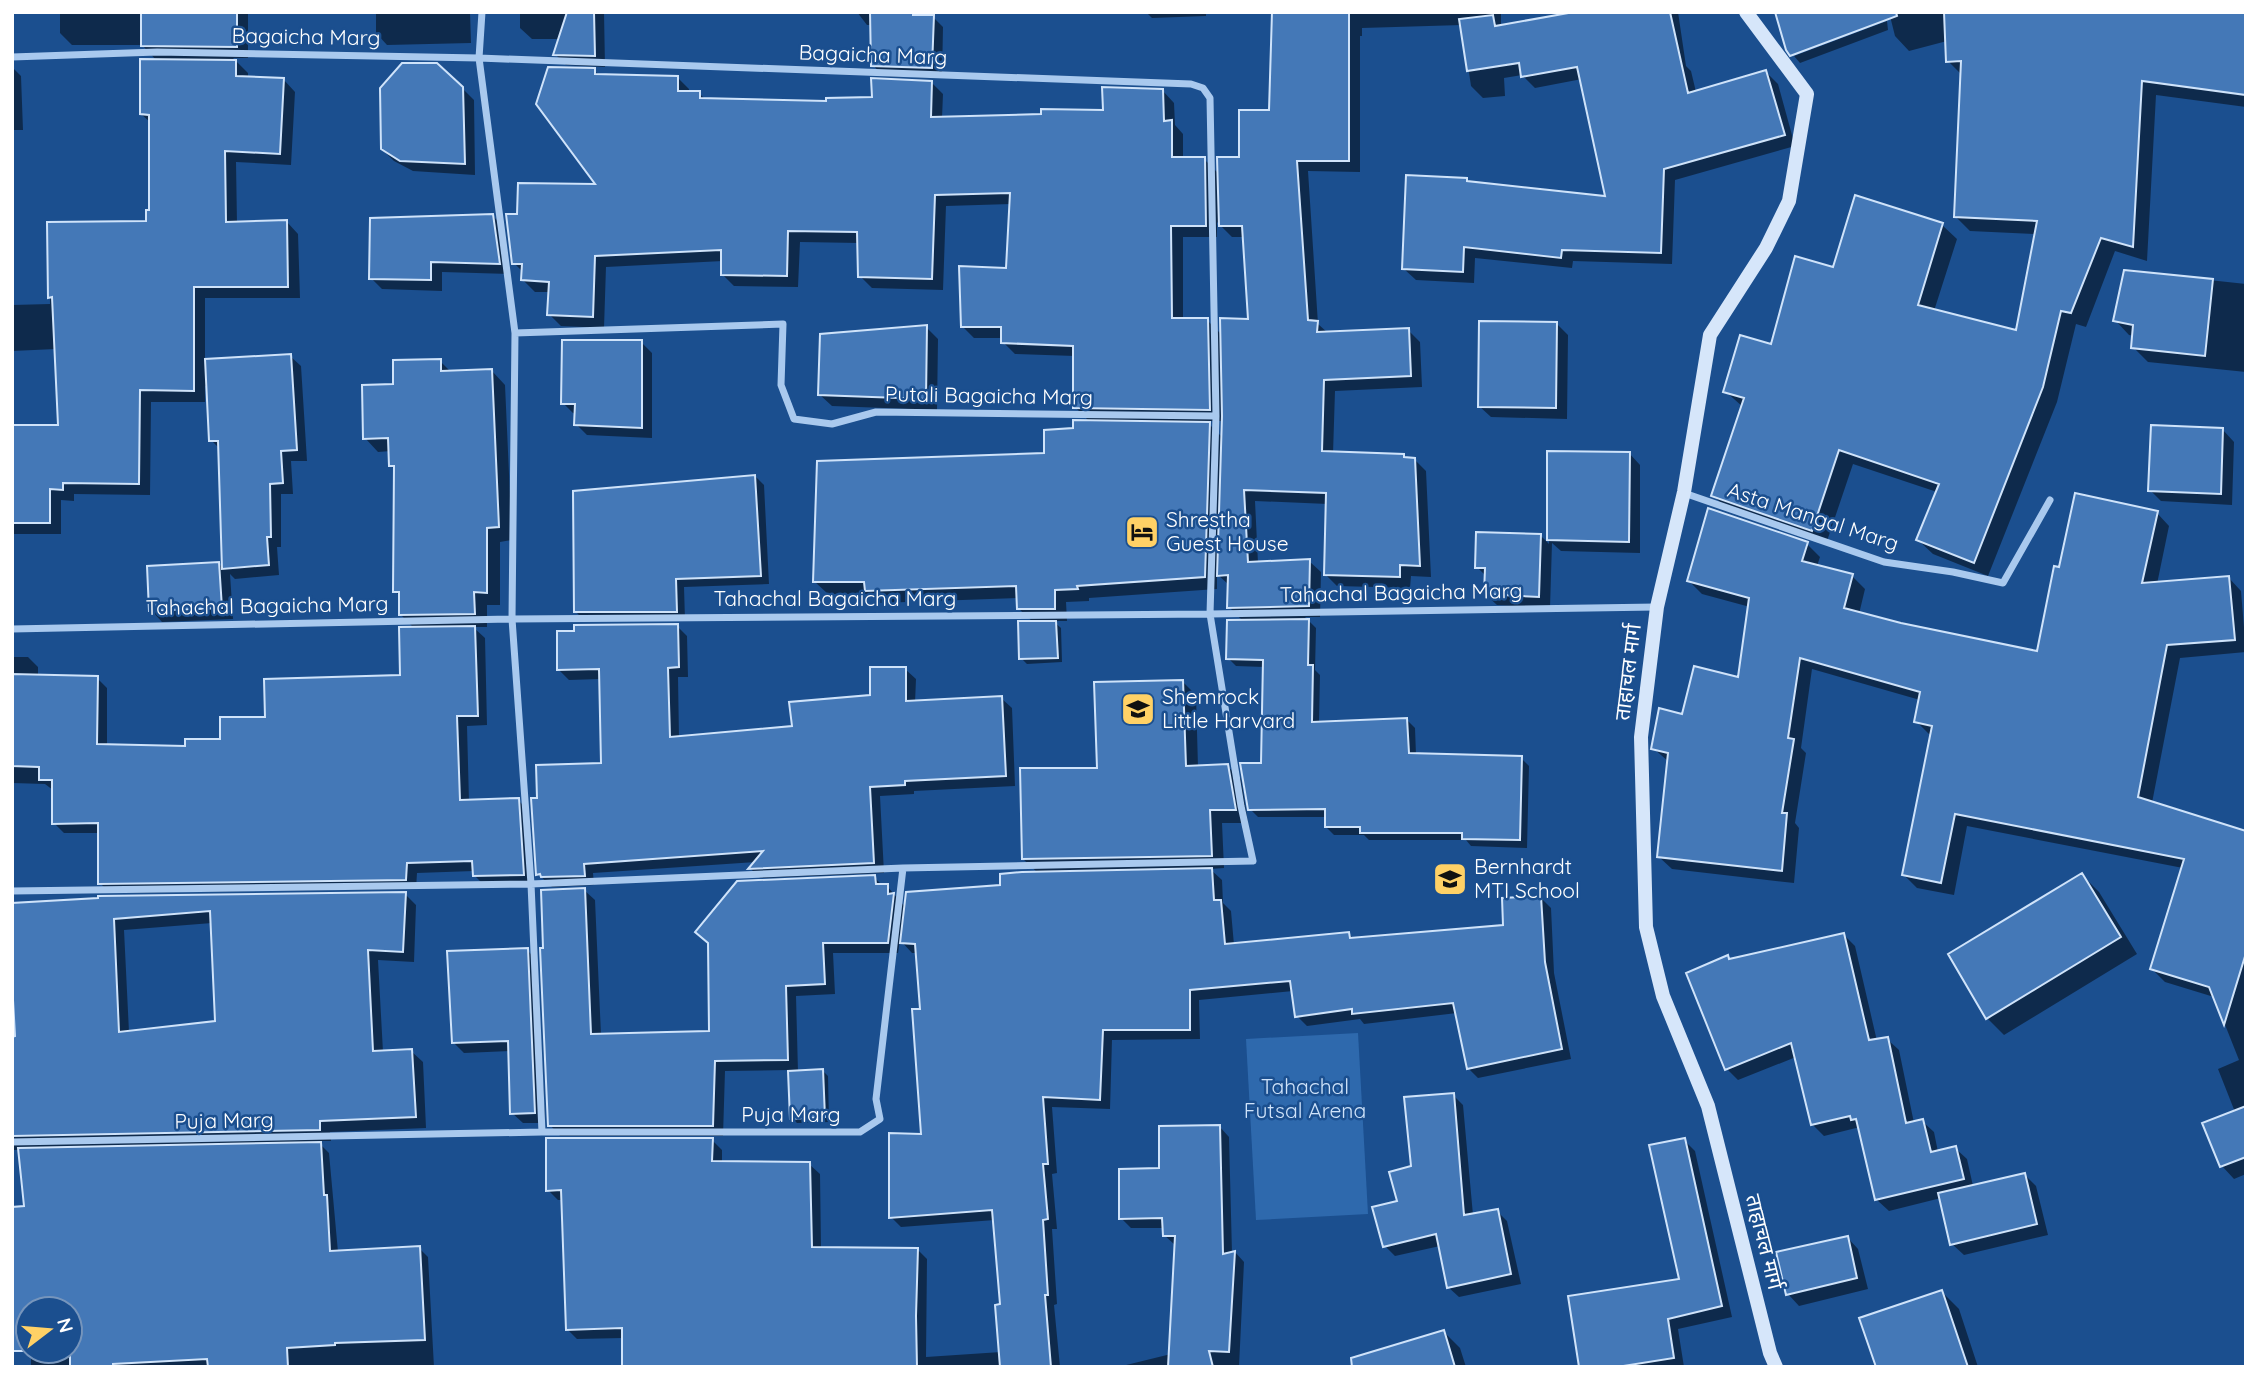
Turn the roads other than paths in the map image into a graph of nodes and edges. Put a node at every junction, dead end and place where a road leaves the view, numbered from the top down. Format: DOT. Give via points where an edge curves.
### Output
graph roads {
  1 [pos="482,12"];
  2 [pos="1746,12"];
  3 [pos="12,57"];
  4 [pos="479,58"];
  5 [pos="515,333"];
  6 [pos="1216,416"];
  7 [pos="1684,492"];
  8 [pos="2050,500"];
  9 [pos="1657,607"];
  10 [pos="1210,614"];
  11 [pos="512,618"];
  12 [pos="12,629"];
  13 [pos="903,868"];
  14 [pos="530,884"];
  15 [pos="12,891"];
  16 [pos="542,1132"];
  17 [pos="12,1142"];
  18 [pos="1776,1367"];
  1 -- 4 [label="street"];
  2 -- 7 [label="street, ताहाचल मार्ग" via="1807,94 1790,201 1710,335"];
  3 -- 4 [label="street, Bagaicha Marg" via="157,52"];
  4 -- 5 [label="street"];
  4 -- 6 [label="street, Bagaicha Marg" via="1191,83 1203,88 1210,99"];
  5 -- 6 [label="street, Putali Bagaicha Marg" via="783,324 781,385 794,419 832,424 876,412"];
  5 -- 11 [label="street"];
  6 -- 10 [label="street, Bagaicha Marg"];
  7 -- 8 [label="street, Asta Mangal Marg" via="1884,562 2003,583"];
  7 -- 9 [label="street, ताहाचल मार्ग"];
  9 -- 10 [label="street, Tahachal Bagaicha Marg"];
  9 -- 18 [label="street, ताहाचल मार्ग" via="1641,737 1646,927 1663,996 1708,1106"];
  10 -- 11 [label="street, Tahachal Bagaicha Marg"];
  10 -- 13 [label="street" via="1253,861"];
  11 -- 12 [label="street, Tahachal Bagaicha Marg"];
  11 -- 14 [label="street"];
  13 -- 14 [label="street"];
  13 -- 16 [label="street, Puja Marg" via="876,1100 880,1119 860,1132"];
  14 -- 15 [label="street"];
  14 -- 16 [label="street"];
  16 -- 17 [label="street, Puja Marg"];
}
